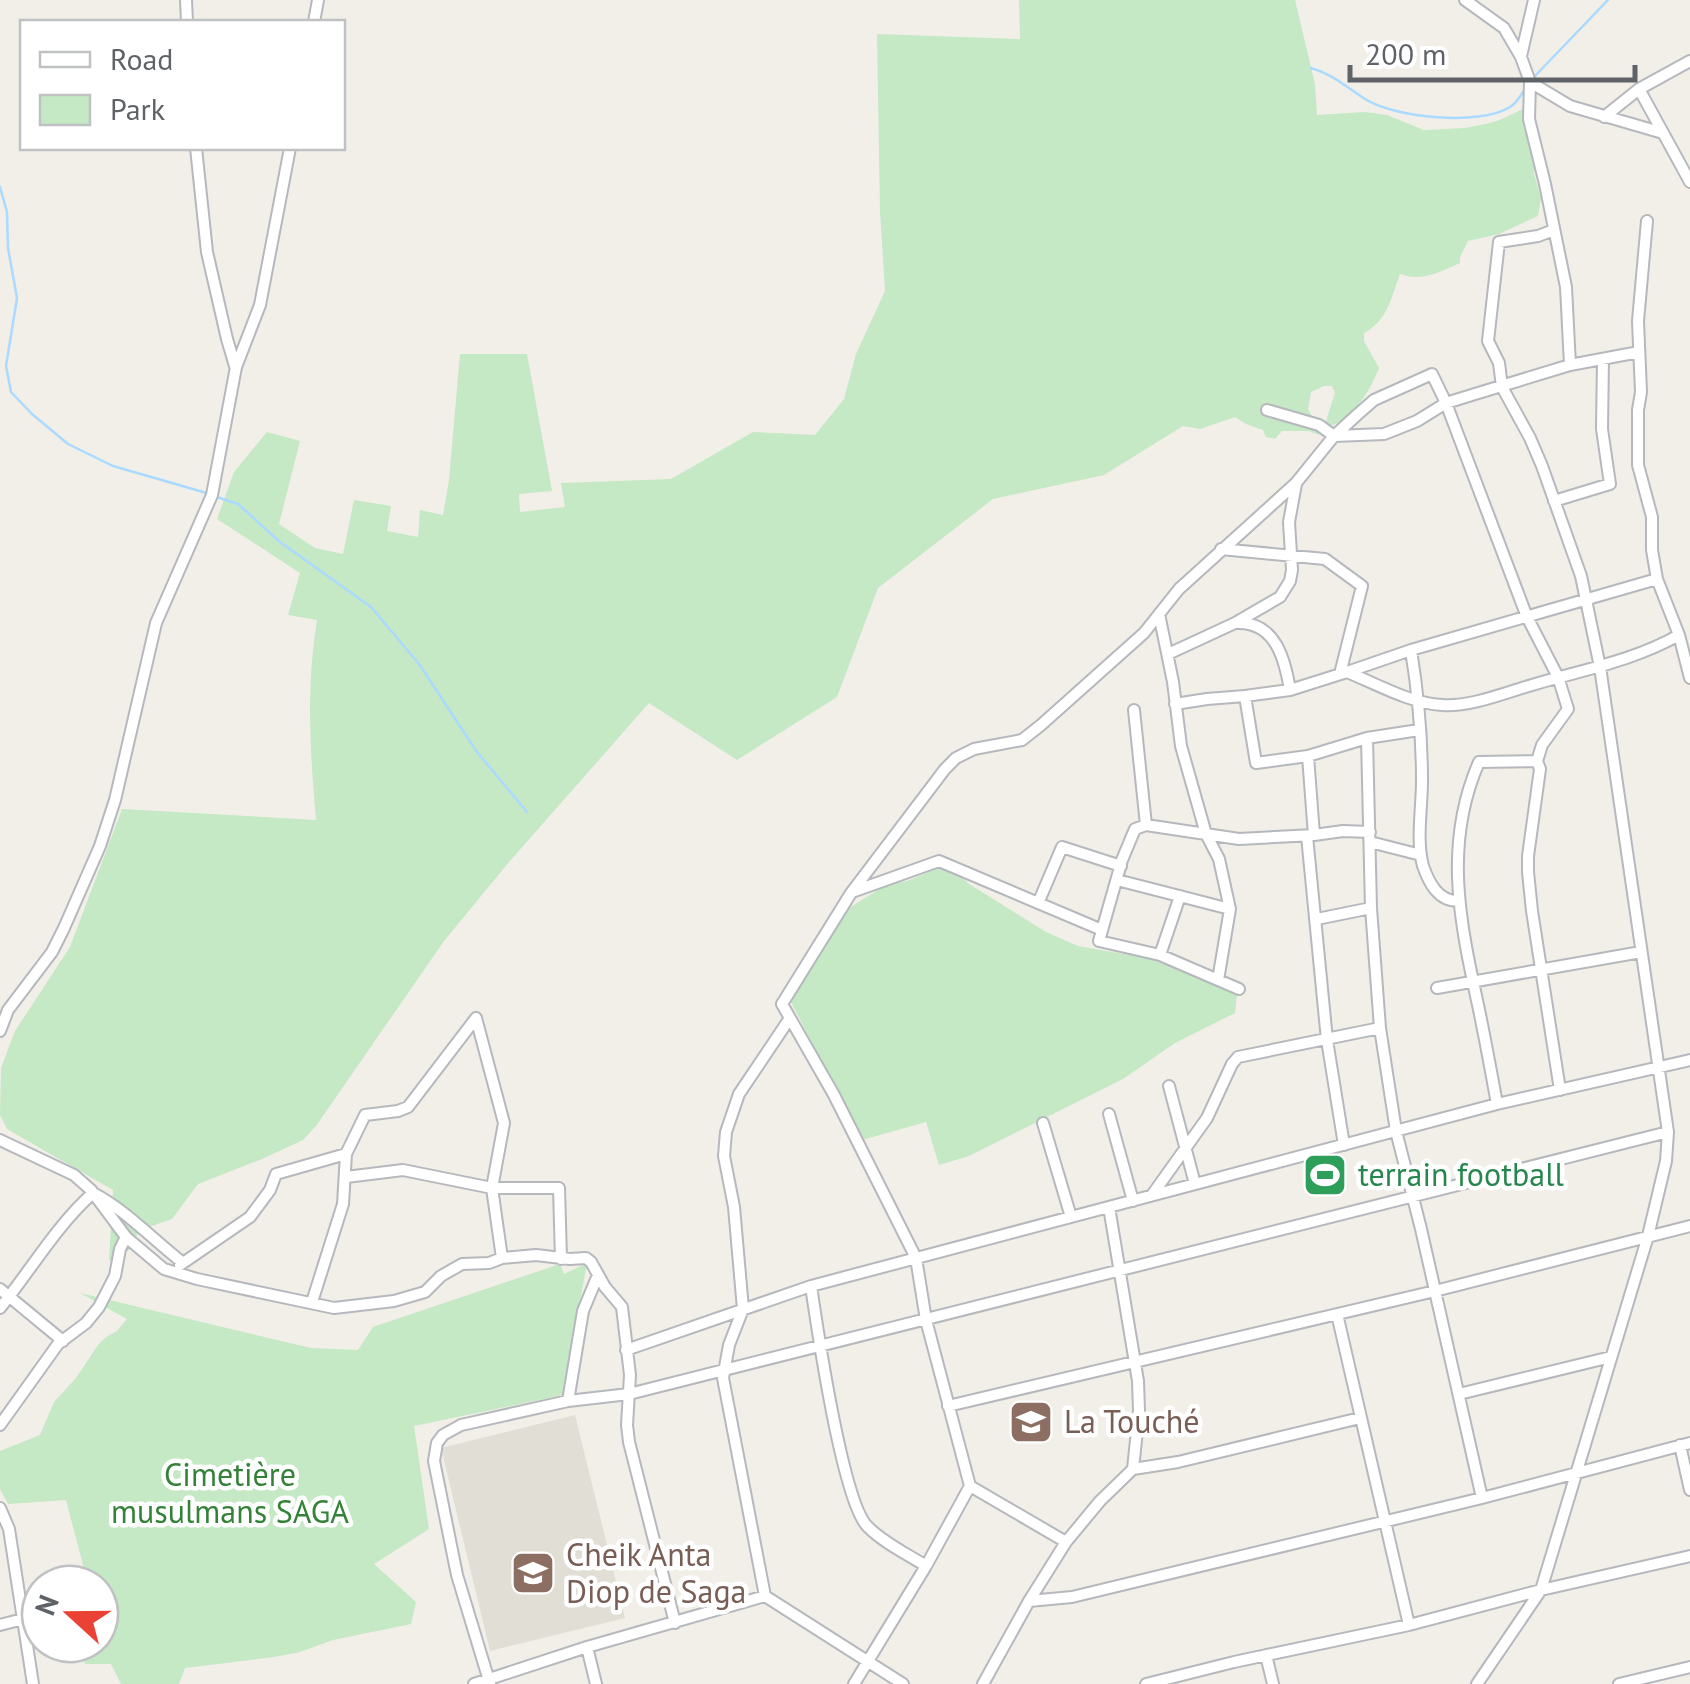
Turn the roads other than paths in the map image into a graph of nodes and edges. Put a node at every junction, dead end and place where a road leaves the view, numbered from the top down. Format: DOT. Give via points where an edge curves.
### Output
graph roads {
  1 [pos="1465,0"];
  2 [pos="1534,0"];
  3 [pos="1521,56"];
  4 [pos="1690,61"];
  5 [pos="1530,82"];
  6 [pos="1639,89"];
  7 [pos="1604,118"];
  8 [pos="1663,133"];
  9 [pos="196,150"];
  10 [pos="290,150"];
  11 [pos="1690,182"];
  12 [pos="1647,221"];
  13 [pos="1554,230"];
  14 [pos="1639,352"];
  15 [pos="1603,358"];
  16 [pos="1570,365"];
  17 [pos="236,367"];
  18 [pos="1502,386"];
  19 [pos="1446,403"];
  20 [pos="1267,410"];
  21 [pos="1334,436"];
  22 [pos="1296,483"];
  23 [pos="1554,501"];
  24 [pos="1221,549"];
  25 [pos="1291,556"];
  26 [pos="1657,579"];
  27 [pos="1587,600"];
  28 [pos="1159,614"];
  29 [pos="1527,617"];
  30 [pos="1235,623"];
  31 [pos="1678,635"];
  32 [pos="1411,650"];
  33 [pos="1168,654"];
  34 [pos="1600,667"];
  35 [pos="1344,673"];
  36 [pos="1558,677"];
  37 [pos="1690,678"];
  38 [pos="1290,690"];
  39 [pos="1245,696"];
  40 [pos="1418,702"];
  41 [pos="1175,704"];
  42 [pos="1134,710"];
  43 [pos="1419,730"];
  44 [pos="1367,738"];
  45 [pos="1308,756"];
  46 [pos="1537,761"];
  47 [pos="1146,825"];
  48 [pos="1206,834"];
  49 [pos="1310,835"];
  50 [pos="1370,837"];
  51 [pos="1421,855"];
  52 [pos="1120,866"];
  53 [pos="1116,880"];
  54 [pos="852,893"];
  55 [pos="1180,896"];
  56 [pos="1458,900"];
  57 [pos="1039,902"];
  58 [pos="1371,908"];
  59 [pos="1230,909"];
  60 [pos="1317,919"];
  61 [pos="1102,930"];
  62 [pos="1641,952"];
  63 [pos="1160,955"];
  64 [pos="1542,970"];
  65 [pos="1218,980"];
  66 [pos="1473,982"];
  67 [pos="1438,988"];
  68 [pos="1239,989"];
  69 [pos="790,1018"];
  70 [pos="1380,1028"];
  71 [pos="0,1031"];
  72 [pos="1327,1040"];
  73 [pos="1690,1060"];
  74 [pos="1658,1066"];
  75 [pos="1169,1086"];
  76 [pos="1560,1090"];
  77 [pos="1496,1104"];
  78 [pos="1109,1114"];
  79 [pos="1043,1123"];
  80 [pos="1396,1131"];
  81 [pos="1668,1132"];
  82 [pos="0,1140"];
  83 [pos="1344,1145"];
  84 [pos="1186,1148"];
  85 [pos="346,1154"];
  86 [pos="346,1177"];
  87 [pos="1195,1184"];
  88 [pos="492,1188"];
  89 [pos="93,1193"];
  90 [pos="1152,1196"];
  91 [pos="1413,1197"];
  92 [pos="1132,1200"];
  93 [pos="1109,1207"];
  94 [pos="1070,1217"];
  95 [pos="1690,1226"];
  96 [pos="1648,1236"];
  97 [pos="126,1237"];
  98 [pos="502,1258"];
  99 [pos="916,1258"];
  100 [pos="561,1259"];
  101 [pos="182,1263"];
  102 [pos="1120,1271"];
  103 [pos="172,1272"];
  104 [pos="598,1275"];
  105 [pos="811,1286"];
  106 [pos="1435,1291"];
  107 [pos="5,1292"];
  108 [pos="312,1302"];
  109 [pos="0,1308"];
  110 [pos="744,1309"];
  111 [pos="1337,1314"];
  112 [pos="926,1320"];
  113 [pos="63,1340"];
  114 [pos="820,1346"];
  115 [pos="626,1350"];
  116 [pos="1611,1357"];
  117 [pos="1136,1360"];
  118 [pos="724,1371"];
  119 [pos="629,1394"];
  120 [pos="1458,1394"];
  121 [pos="568,1401"];
  122 [pos="948,1406"];
  123 [pos="1360,1418"];
  124 [pos="0,1425"];
  125 [pos="1685,1444"];
  126 [pos="1134,1469"];
  127 [pos="1578,1472"];
  128 [pos="970,1486"];
  129 [pos="1690,1490"];
  130 [pos="1482,1498"];
  131 [pos="1,1511"];
  132 [pos="1383,1520"];
  133 [pos="1066,1542"];
  134 [pos="1690,1556"];
  135 [pos="926,1566"];
  136 [pos="1541,1590"];
  137 [pos="766,1596"];
  138 [pos="1029,1601"];
  139 [pos="20,1605"];
  140 [pos="675,1623"];
  141 [pos="1408,1625"];
  142 [pos="587,1647"];
  143 [pos="1266,1655"];
  144 [pos="867,1662"];
  145 [pos="1690,1668"];
  146 [pos="489,1682"];
  147 [pos="474,1684"];
  148 [pos="596,1684"];
  149 [pos="854,1684"];
  150 [pos="903,1684"];
  151 [pos="983,1684"];
  152 [pos="1146,1684"];
  153 [pos="1273,1684"];
  154 [pos="1478,1684"];
  155 [pos="1620,1684"];
  1 -- 3 [label="street" via="1504,28"];
  2 -- 3 [label="street"];
  3 -- 5 [label="street"];
  4 -- 6 [label="street"];
  5 -- 7 [label="street"];
  5 -- 13 [label="street" via="1529,119"];
  6 -- 7 [label="street"];
  6 -- 8 [label="street"];
  7 -- 8 [label="street"];
  8 -- 11 [label="street"];
  9 -- 17 [label="street" via="207,252"];
  10 -- 17 [label="street" via="260,305"];
  12 -- 14 [label="street"];
  13 -- 16 [label="street" via="1566,287"];
  13 -- 18 [label="street" via="1499,242 1488,341 1500,362"];
  14 -- 15 [label="street"];
  14 -- 26 [label="street" via="1638,465 1652,517"];
  15 -- 16 [label="street"];
  15 -- 23 [label="street" via="1610,484"];
  16 -- 18 [label="street"];
  17 -- 71 [label="street" via="212,495 156,623 100,846 58,940"];
  18 -- 19 [label="street"];
  18 -- 23 [label="street"];
  19 -- 21 [label="street" via="1399,430"];
  19 -- 21 [label="street" via="1432,374 1374,400"];
  19 -- 29 [label="street"];
  20 -- 21 [label="street"];
  21 -- 22 [label="street"];
  22 -- 24 [label="street"];
  22 -- 25 [label="street" via="1288,522"];
  23 -- 27 [label="street"];
  24 -- 25 [label="street"];
  24 -- 28 [label="street"];
  25 -- 30 [label="street" via="1290,580 1280,597"];
  25 -- 35 [label="street" via="1325,559 1362,586"];
  26 -- 27 [label="street"];
  26 -- 31 [label="street"];
  27 -- 29 [label="street"];
  27 -- 34 [label="street"];
  28 -- 33 [label="street"];
  28 -- 54 [label="street" via="1022,740 956,758"];
  29 -- 32 [label="street"];
  29 -- 36 [label="street"];
  30 -- 33 [label="street"];
  30 -- 38 [label="street" via="1256,626 1277,644"];
  31 -- 34 [label="street"];
  31 -- 37 [label="street"];
  32 -- 35 [label="street"];
  32 -- 40 [label="street"];
  33 -- 41 [label="street"];
  34 -- 36 [label="street"];
  34 -- 62 [label="street"];
  35 -- 38 [label="street"];
  35 -- 40 [label="street"];
  36 -- 40 [label="street" via="1446,706"];
  36 -- 46 [label="street" via="1568,709"];
  38 -- 39 [label="street"];
  39 -- 41 [label="street"];
  39 -- 45 [label="street" via="1256,762"];
  40 -- 43 [label="street"];
  41 -- 48 [label="street"];
  42 -- 47 [label="street"];
  43 -- 44 [label="street"];
  43 -- 51 [label="street"];
  44 -- 45 [label="street"];
  44 -- 50 [label="street"];
  45 -- 49 [label="street"];
  46 -- 56 [label="street" via="1479,762 1462,808"];
  46 -- 64 [label="street" via="1528,856"];
  47 -- 48 [label="street"];
  47 -- 52 [label="street" via="1135,830"];
  48 -- 49 [label="street"];
  48 -- 59 [label="street" via="1220,860"];
  49 -- 50 [label="street" via="1343,830"];
  49 -- 60 [label="street"];
  50 -- 51 [label="street"];
  50 -- 58 [label="street"];
  51 -- 56 [label="street" via="1437,892"];
  52 -- 53 [label="street"];
  52 -- 57 [label="street" via="1062,848"];
  53 -- 55 [label="street"];
  53 -- 61 [label="street"];
  54 -- 57 [label="street" via="939,861"];
  54 -- 69 [label="street" via="782,1004"];
  55 -- 59 [label="street"];
  55 -- 63 [label="street"];
  56 -- 66 [label="street"];
  57 -- 61 [label="street"];
  58 -- 60 [label="street"];
  58 -- 70 [label="street"];
  59 -- 65 [label="street"];
  60 -- 72 [label="street"];
  61 -- 63 [label="street" via="1099,941"];
  62 -- 64 [label="street"];
  62 -- 74 [label="street"];
  63 -- 65 [label="street"];
  64 -- 66 [label="street"];
  64 -- 76 [label="street"];
  65 -- 68 [label="street"];
  66 -- 67 [label="street"];
  66 -- 77 [label="street"];
  69 -- 99 [label="street"];
  69 -- 110 [label="street" via="739,1094 726,1132"];
  70 -- 72 [label="street"];
  70 -- 80 [label="street"];
  72 -- 83 [label="street"];
  72 -- 84 [label="street" via="1234,1060"];
  73 -- 74 [label="street"];
  74 -- 76 [label="street"];
  74 -- 81 [label="street"];
  75 -- 84 [label="street"];
  76 -- 77 [label="street"];
  77 -- 80 [label="street"];
  78 -- 92 [label="street"];
  79 -- 94 [label="street"];
  80 -- 83 [label="street"];
  80 -- 91 [label="street"];
  81 -- 91 [label="street"];
  81 -- 96 [label="street"];
  82 -- 89 [label="street" via="74,1175"];
  83 -- 87 [label="street"];
  84 -- 87 [label="street"];
  84 -- 90 [label="street"];
  85 -- 86 [label="street"];
  85 -- 88 [label="street" via="365,1115 408,1107 476,1018 504,1123"];
  85 -- 101 [label="street" via="276,1174 250,1217"];
  86 -- 88 [label="street" via="403,1170"];
  86 -- 108 [label="street"];
  87 -- 90 [label="street"];
  88 -- 98 [label="street"];
  88 -- 100 [label="street" via="559,1188"];
  89 -- 97 [label="street"];
  89 -- 101 [label="street" via="118,1206"];
  89 -- 107 [label="street"];
  90 -- 92 [label="street"];
  91 -- 102 [label="street"];
  91 -- 106 [label="street"];
  92 -- 93 [label="street"];
  93 -- 94 [label="street"];
  93 -- 102 [label="street"];
  94 -- 99 [label="street"];
  95 -- 96 [label="street"];
  96 -- 106 [label="street"];
  96 -- 116 [label="street"];
  97 -- 103 [label="street"];
  97 -- 113 [label="street" via="110,1289 86,1323"];
  98 -- 100 [label="street"];
  98 -- 108 [label="street" via="462,1264 425,1292 394,1301 334,1308"];
  99 -- 105 [label="street"];
  99 -- 112 [label="street"];
  100 -- 104 [label="street" via="586,1258"];
  101 -- 103 [label="street"];
  102 -- 112 [label="street"];
  102 -- 117 [label="street"];
  103 -- 108 [label="street"];
  104 -- 115 [label="street" via="622,1307"];
  104 -- 121 [label="street" via="583,1311"];
  105 -- 110 [label="street"];
  105 -- 114 [label="street"];
  106 -- 111 [label="street"];
  106 -- 120 [label="street"];
  107 -- 109 [label="street"];
  107 -- 113 [label="street"];
  110 -- 115 [label="street"];
  110 -- 118 [label="street"];
  111 -- 117 [label="street"];
  111 -- 123 [label="street"];
  112 -- 114 [label="street"];
  112 -- 122 [label="street"];
  113 -- 124 [label="street"];
  114 -- 118 [label="street"];
  114 -- 135 [label="street" via="847,1477 864,1524"];
  115 -- 119 [label="street"];
  116 -- 120 [label="street"];
  116 -- 127 [label="street"];
  117 -- 122 [label="street"];
  117 -- 126 [label="street"];
  118 -- 119 [label="street"];
  118 -- 137 [label="street"];
  119 -- 121 [label="street"];
  119 -- 140 [label="street" via="629,1442"];
  120 -- 130 [label="street"];
  121 -- 146 [label="street" via="461,1425 435,1448 456,1575"];
  122 -- 128 [label="street"];
  123 -- 126 [label="street"];
  123 -- 132 [label="street"];
  125 -- 127 [label="street"];
  125 -- 129 [label="street"];
  126 -- 133 [label="street"];
  127 -- 130 [label="street"];
  127 -- 136 [label="street"];
  128 -- 133 [label="street"];
  128 -- 135 [label="street"];
  130 -- 132 [label="street"];
  131 -- 139 [label="street"];
  132 -- 138 [label="street" via="1072,1597"];
  132 -- 141 [label="street"];
  133 -- 138 [label="street"];
  134 -- 136 [label="street"];
  135 -- 144 [label="street"];
  136 -- 141 [label="street"];
  136 -- 154 [label="street"];
  137 -- 140 [label="street"];
  137 -- 144 [label="street"];
  138 -- 151 [label="street"];
  140 -- 142 [label="street"];
  141 -- 143 [label="street"];
  142 -- 146 [label="street"];
  142 -- 148 [label="street"];
  143 -- 152 [label="street"];
  143 -- 153 [label="street"];
  144 -- 149 [label="street"];
  144 -- 150 [label="street"];
  145 -- 155 [label="street"];
  146 -- 147 [label="street"];
}
